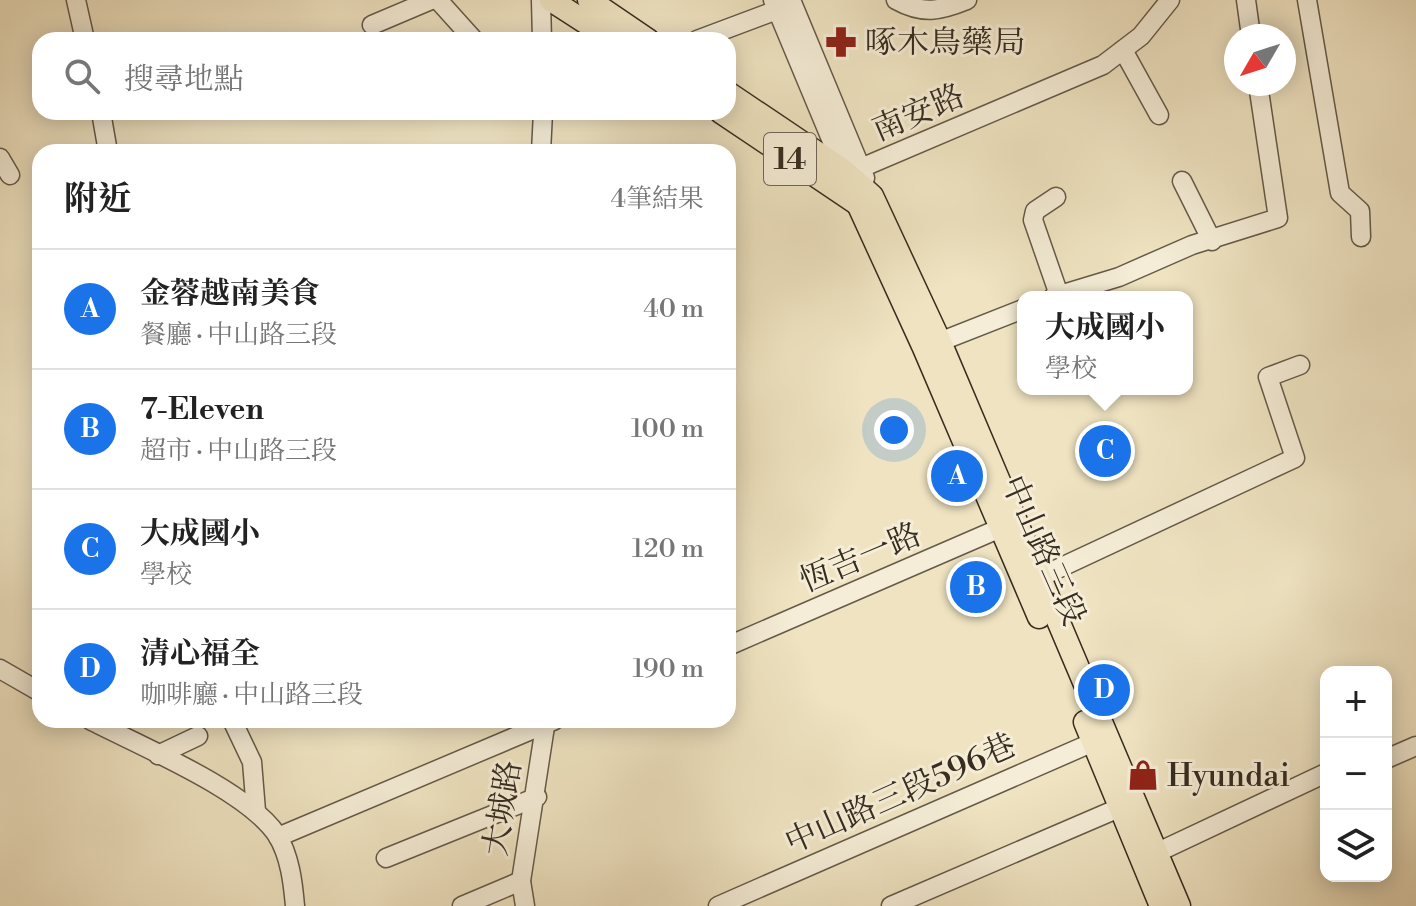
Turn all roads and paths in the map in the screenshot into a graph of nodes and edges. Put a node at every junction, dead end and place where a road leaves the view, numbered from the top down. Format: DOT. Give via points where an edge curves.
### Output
graph roads {
  1 [pos="76,0"];
  2 [pos="431,0"];
  3 [pos="438,0"];
  4 [pos="541,0"];
  5 [pos="551,0"];
  6 [pos="589,0"];
  7 [pos="896,0"];
  8 [pos="967,0"];
  9 [pos="1170,0"];
  10 [pos="1246,0"];
  11 [pos="1307,0"];
  12 [pos="780,2"];
  13 [pos="937,6"];
  14 [pos="1249,24"];
  15 [pos="372,25"];
  16 [pos="83,32"];
  17 [pos="467,32"];
  18 [pos="542,32"];
  19 [pos="601,32"];
  20 [pos="636,32"];
  21 [pos="714,32"];
  22 [pos="1123,50"];
  23 [pos="1260,96"];
  24 [pos="736,98"];
  25 [pos="1159,115"];
  26 [pos="102,120"];
  27 [pos="543,120"];
  28 [pos="734,120"];
  29 [pos="107,144"];
  30 [pos="541,144"];
  31 [pos="0,158"];
  32 [pos="853,169"];
  33 [pos="10,175"];
  34 [pos="1182,181"];
  35 [pos="1056,197"];
  36 [pos="865,200"];
  37 [pos="1361,237"];
  38 [pos="1212,241"];
  39 [pos="1054,291"];
  40 [pos="1073,291"];
  41 [pos="1017,311"];
  42 [pos="932,345"];
  43 [pos="1300,365"];
  44 [pos="1007,526"];
  45 [pos="1038,578"];
  46 [pos="736,643"];
  47 [pos="0,669"];
  48 [pos="32,687"];
  49 [pos="106,728"];
  50 [pos="236,728"];
  51 [pos="533,728"];
  52 [pos="548,728"];
  53 [pos="198,736"];
  54 [pos="1100,738"];
  55 [pos="1416,746"];
  56 [pos="158,755"];
  57 [pos="1392,756"];
  58 [pos="1320,776"];
  59 [pos="537,797"];
  60 [pos="1119,808"];
  61 [pos="256,811"];
  62 [pos="278,837"];
  63 [pos="1156,853"];
  64 [pos="386,858"];
  65 [pos="521,881"];
  66 [pos="295,906"];
  67 [pos="462,906"];
  68 [pos="525,906"];
  69 [pos="718,906"];
  70 [pos="891,906"];
  71 [pos="1161,906"];
  72 [pos="1179,906"];
  1 -- 16 [label="street"];
  2 -- 15 [label="street"];
  3 -- 17 [label="street"];
  4 -- 18 [label="street"];
  5 -- 19 [label="main road"];
  6 -- 20 [label="main road"];
  7 -- 13 [label="street" via="913,10"];
  8 -- 13 [label="street"];
  9 -- 22 [label="street, 南安路"];
  10 -- 14 [label="street"];
  11 -- 37 [label="street" via="1340,193 1360,211"];
  12 -- 21 [label="street"];
  12 -- 32 [label="street"];
  22 -- 25 [label="street"];
  22 -- 32 [label="street, 南安路" via="1055,87"];
  23 -- 38 [label="street" via="1278,218"];
  24 -- 32 [label="main road, 14"];
  26 -- 29 [label="street"];
  27 -- 30 [label="street"];
  28 -- 36 [label="main road, 14"];
  31 -- 33 [label="street"];
  32 -- 36 [label="main road, 14"];
  34 -- 38 [label="street"];
  35 -- 39 [label="street" via="1035,211 1033,220"];
  36 -- 42 [label="main road, 中山路三段 / 14"];
  38 -- 40 [label="street"];
  41 -- 42 [label="street"];
  42 -- 44 [label="main road, 中山路三段 / 14"];
  43 -- 45 [label="street" via="1268,377 1295,458"];
  44 -- 45 [label="main road, 中山路三段 / 14"];
  44 -- 46 [label="street, 恆吉一路"];
  44 -- 54 [label="main road, 中山路三段 / 14"];
  45 -- 54 [label="main road, 中山路三段 / 14"];
  47 -- 48 [label="street"];
  49 -- 56 [label="street"];
  50 -- 61 [label="street" via="252,762"];
  51 -- 62 [label="street"];
  52 -- 59 [label="street, 大城路"];
  53 -- 56 [label="street"];
  54 -- 60 [label="main road, 中山路三段 / 14"];
  54 -- 63 [label="main road, 中山路三段 / 14"];
  54 -- 69 [label="street, 中山路三段596巷"];
  55 -- 57 [label="street"];
  56 -- 61 [label="street"];
  58 -- 63 [label="street"];
  59 -- 64 [label="street"];
  59 -- 65 [label="street, 大城路"];
  60 -- 70 [label="street"];
  60 -- 71 [label="main road, 中山路三段 / 14"];
  61 -- 62 [label="street"];
  62 -- 66 [label="street" via="292,876"];
  63 -- 72 [label="main road, 中山路三段 / 14"];
  65 -- 67 [label="street"];
  65 -- 68 [label="street, 大城路"];
}
